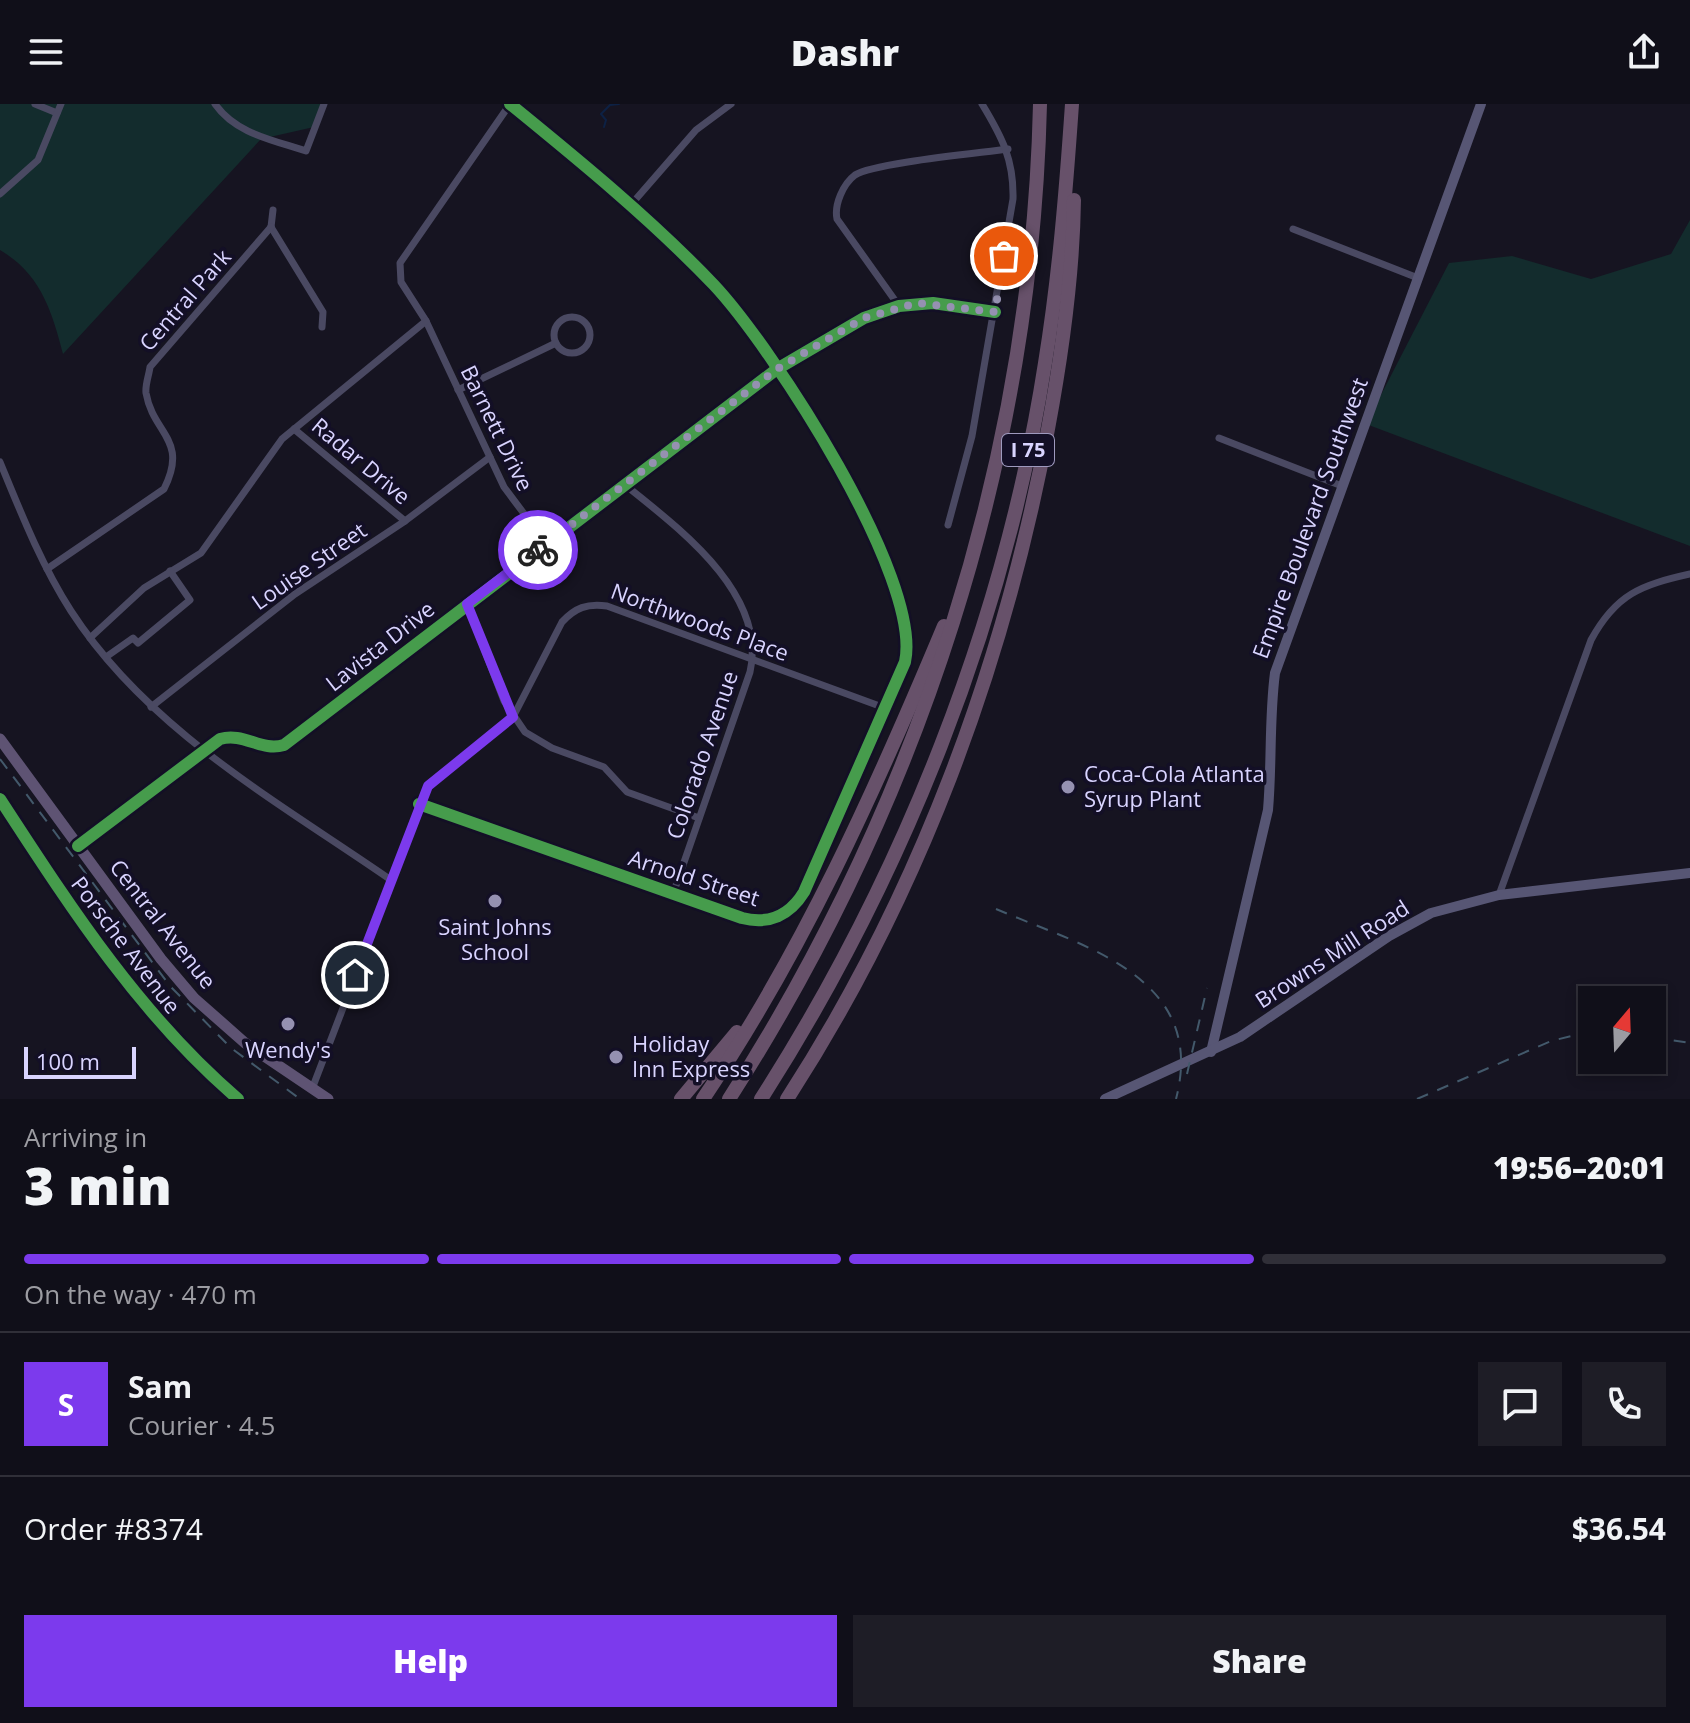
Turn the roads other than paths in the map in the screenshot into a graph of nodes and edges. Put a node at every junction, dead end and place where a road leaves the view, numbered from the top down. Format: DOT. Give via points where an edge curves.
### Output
graph roads {
  1 [pos="35,104"];
  2 [pos="61,104"];
  3 [pos="215,104"];
  4 [pos="324,104"];
  5 [pos="510,104"];
  6 [pos="731,104"];
  7 [pos="982,104"];
  8 [pos="1040,104"];
  9 [pos="1072,104"];
  10 [pos="1481,104"];
  11 [pos="57,113"];
  12 [pos="1008,149"];
  13 [pos="0,194"];
  14 [pos="629,207"];
  15 [pos="273,210"];
  16 [pos="271,227"];
  17 [pos="1293,229"];
  18 [pos="1418,278"];
  19 [pos="899,306"];
  20 [pos="995,312"];
  21 [pos="426,321"];
  22 [pos="322,327"];
  23 [pos="556,343"];
  24 [pos="777,369"];
  25 [pos="458,390"];
  26 [pos="294,429"];
  27 [pos="1219,438"];
  28 [pos="490,457"];
  29 [pos="0,462"];
  30 [pos="624,484"];
  31 [pos="1342,486"];
  32 [pos="405,521"];
  33 [pos="948,525"];
  34 [pos="546,543"];
  35 [pos="47,569"];
  36 [pos="170,571"];
  37 [pos="965,574"];
  38 [pos="1690,574"];
  39 [pos="467,604"];
  40 [pos="90,638"];
  41 [pos="106,657"];
  42 [pos="753,660"];
  43 [pos="151,707"];
  44 [pos="885,708"];
  45 [pos="513,717"];
  46 [pos="0,739"];
  47 [pos="204,750"];
  48 [pos="924,783"];
  49 [pos="0,799"];
  50 [pos="419,804"];
  51 [pos="699,818"];
  52 [pos="78,846"];
  53 [pos="1690,873"];
  54 [pos="391,880"];
  55 [pos="673,894"];
  56 [pos="1499,895"];
  57 [pos="774,984"];
  58 [pos="1211,1052"];
  59 [pos="312,1089"];
  60 [pos="238,1099"];
  61 [pos="328,1099"];
  62 [pos="681,1099"];
  63 [pos="703,1099"];
  64 [pos="729,1099"];
  65 [pos="750,1099"];
  66 [pos="761,1099"];
  67 [pos="789,1099"];
  68 [pos="1105,1099"];
  1 -- 11 [label="street"];
  2 -- 11 [label="street"];
  3 -- 4 [label="street" via="234,125 306,151"];
  5 -- 14 [label="street, Arnold Street"];
  5 -- 21 [label="street, Barnett Drive" via="400,263 401,282"];
  6 -- 14 [label="street" via="696,130"];
  7 -- 12 [label="street"];
  8 -- 37 [label="highway, I 75" via="1032,235 1018,341 992,480"];
  9 -- 48 [label="highway, I 75" via="1064,221 1045,364 1020,488 983,620"];
  9 -- 67 [label="highway" via="1074,225 1067,306 1043,453 1009,600 965,738 915,861"];
  10 -- 18 [label="street, Empire Boulevard Southwest"];
  11 -- 13 [label="street" via="38,160"];
  12 -- 19 [label="street" via="868,170 847,184 836,206 837,219"];
  12 -- 20 [label="street" via="1013,199"];
  14 -- 24 [label="street, Arnold Street" via="716,287"];
  15 -- 16 [label="street"];
  16 -- 22 [label="street" via="323,312"];
  16 -- 35 [label="street, Central Park" via="150,367 146,390 152,412 172,443 172,474 164,489"];
  17 -- 18 [label="street"];
  18 -- 31 [label="street, Empire Boulevard Southwest"];
  19 -- 20 [label="street, Lavista Drive" via="933,303"];
  19 -- 24 [label="street, Lavista Drive" via="864,318"];
  20 -- 33 [label="street" via="972,436"];
  21 -- 25 [label="street, Barnett Drive"];
  21 -- 26 [label="street"];
  23 -- 23 [label="street" via="564,352 581,351 589,342 587,325 578,318 560,321 554,331"];
  23 -- 25 [label="street"];
  24 -- 30 [label="street, Lavista Drive"];
  24 -- 44 [label="street, Arnold Street" via="858,499 896,590 908,646"];
  25 -- 28 [label="street, Barnett Drive"];
  26 -- 32 [label="street, Radar Drive"];
  26 -- 36 [label="street" via="273,450 201,553"];
  27 -- 31 [label="street"];
  28 -- 32 [label="street, Louise Street"];
  28 -- 34 [label="street, Barnett Drive" via="512,501"];
  29 -- 35 [label="street"];
  30 -- 34 [label="street, Lavista Drive"];
  30 -- 42 [label="street, Colorado Avenue" via="721,570 749,632"];
  31 -- 58 [label="street, Empire Boulevard Southwest" via="1275,673 1268,810"];
  32 -- 43 [label="street, Louise Street" via="295,594"];
  34 -- 39 [label="street, Lavista Drive"];
  35 -- 40 [label="street"];
  36 -- 40 [label="street"];
  36 -- 41 [label="street" via="190,600 138,643 133,638"];
  37 -- 57 [label="highway" via="857,829"];
  37 -- 64 [label="highway, I 75" via="919,727 882,817 799,985"];
  38 -- 56 [label="street" via="1636,590 1603,618"];
  39 -- 45 [label="street"];
  39 -- 47 [label="street, Lavista Drive" via="284,745 271,749 230,736"];
  40 -- 41 [label="street"];
  41 -- 43 [label="street"];
  42 -- 44 [label="street, Northwoods Place"];
  42 -- 45 [label="street, Northwoods Place" via="607,606 585,605 562,622"];
  42 -- 51 [label="street, Colorado Avenue"];
  43 -- 47 [label="street"];
  44 -- 55 [label="street, Arnold Street" via="804,892 791,909 773,919 752,921"];
  45 -- 50 [label="street" via="449,766 428,786"];
  45 -- 51 [label="street" via="540,743 604,767 627,792"];
  46 -- 52 [label="main road, Central Avenue"];
  47 -- 52 [label="street, Lavista Drive"];
  47 -- 54 [label="street"];
  48 -- 65 [label="highway" via="909,798 825,972"];
  48 -- 66 [label="highway, I 75" via="835,974"];
  49 -- 60 [label="street, Porsche Avenue" via="122,980"];
  50 -- 54 [label="street"];
  50 -- 55 [label="street, Arnold Street"];
  51 -- 55 [label="street, Colorado Avenue"];
  52 -- 59 [label="main road, Central Avenue" via="194,998 245,1043"];
  53 -- 56 [label="street, Browns Mill Road"];
  54 -- 59 [label="street"];
  56 -- 58 [label="street, Browns Mill Road" via="1453,905 1410,924"];
  57 -- 62 [label="highway"];
  57 -- 63 [label="highway"];
  58 -- 68 [label="street, Browns Mill Road"];
  59 -- 61 [label="main road, Central Avenue"];
}
